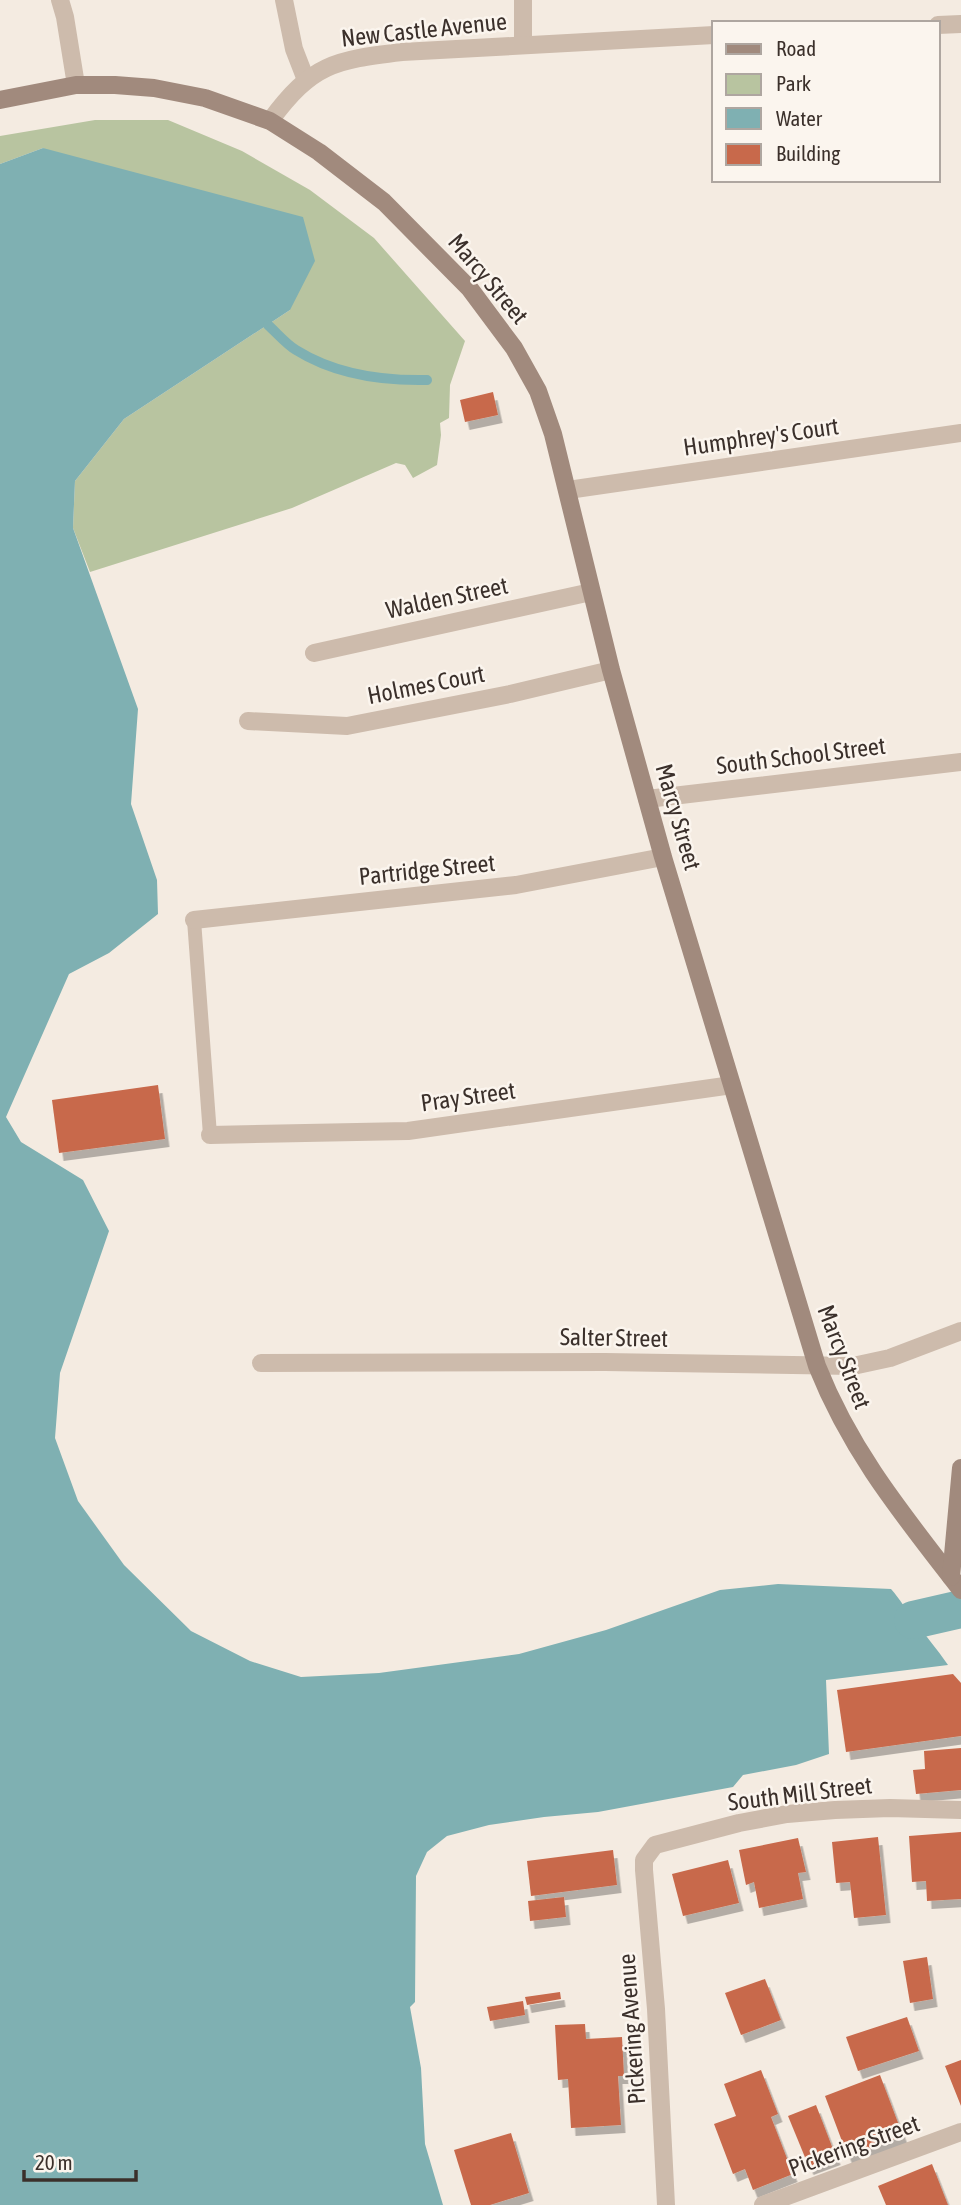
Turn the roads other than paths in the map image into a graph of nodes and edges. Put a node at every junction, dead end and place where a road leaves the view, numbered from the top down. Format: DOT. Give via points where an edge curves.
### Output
graph roads {
  1 [pos="60,0"];
  2 [pos="284,0"];
  3 [pos="523,0"];
  4 [pos="961,24"];
  5 [pos="940,25"];
  6 [pos="712,36"];
  7 [pos="523,45"];
  8 [pos="306,80"];
  9 [pos="76,85"];
  10 [pos="0,100"];
  11 [pos="270,121"];
  12 [pos="961,433"];
  13 [pos="568,490"];
  14 [pos="591,592"];
  15 [pos="314,653"];
  16 [pos="611,670"];
  17 [pos="248,721"];
  18 [pos="961,762"];
  19 [pos="647,799"];
  20 [pos="663,857"];
  21 [pos="194,920"];
  22 [pos="732,1085"];
  23 [pos="210,1135"];
  24 [pos="961,1331"];
  25 [pos="261,1363"];
  26 [pos="817,1366"];
  27 [pos="961,1468"];
  28 [pos="957,1585"];
  29 [pos="961,1810"];
  30 [pos="649,1851"];
  31 [pos="961,2132"];
  32 [pos="666,2205"];
  33 [pos="763,2205"];
  1 -- 9 [label="street"];
  2 -- 8 [label="street"];
  3 -- 7 [label="street"];
  4 -- 5 [label="street"];
  6 -- 7 [label="street, New Castle Avenue"];
  7 -- 8 [label="street, New Castle Avenue" via="358,57 335,63"];
  8 -- 11 [label="street, New Castle Avenue"];
  9 -- 10 [label="main road"];
  9 -- 11 [label="main road" via="154,88 205,98"];
  11 -- 13 [label="main road, Marcy Street" via="384,202 470,289 514,348 538,391"];
  12 -- 13 [label="street, Humphrey's Court"];
  13 -- 14 [label="main road, Marcy Street"];
  14 -- 15 [label="street, Walden Street"];
  14 -- 16 [label="main road, Marcy Street"];
  16 -- 17 [label="street, Holmes Court" via="347,726"];
  16 -- 19 [label="main road, Marcy Street"];
  18 -- 19 [label="street, South School Street"];
  19 -- 20 [label="main road, Marcy Street"];
  20 -- 21 [label="street, Partridge Street" via="516,885"];
  20 -- 22 [label="main road, Marcy Street"];
  21 -- 23 [label="lane"];
  22 -- 23 [label="street, Pray Street" via="408,1131"];
  22 -- 26 [label="main road, Marcy Street"];
  24 -- 26 [label="street, Salter Street" via="890,1358 853,1366"];
  25 -- 26 [label="street, Salter Street"];
  26 -- 28 [label="main road, Marcy Street" via="871,1472"];
  27 -- 28 [label="main road"];
  29 -- 30 [label="street, South Mill Street" via="890,1808 787,1814 662,1842"];
  30 -- 32 [label="street, Pickering Avenue" via="644,1870"];
  31 -- 33 [label="street, Pickering Street"];
}
